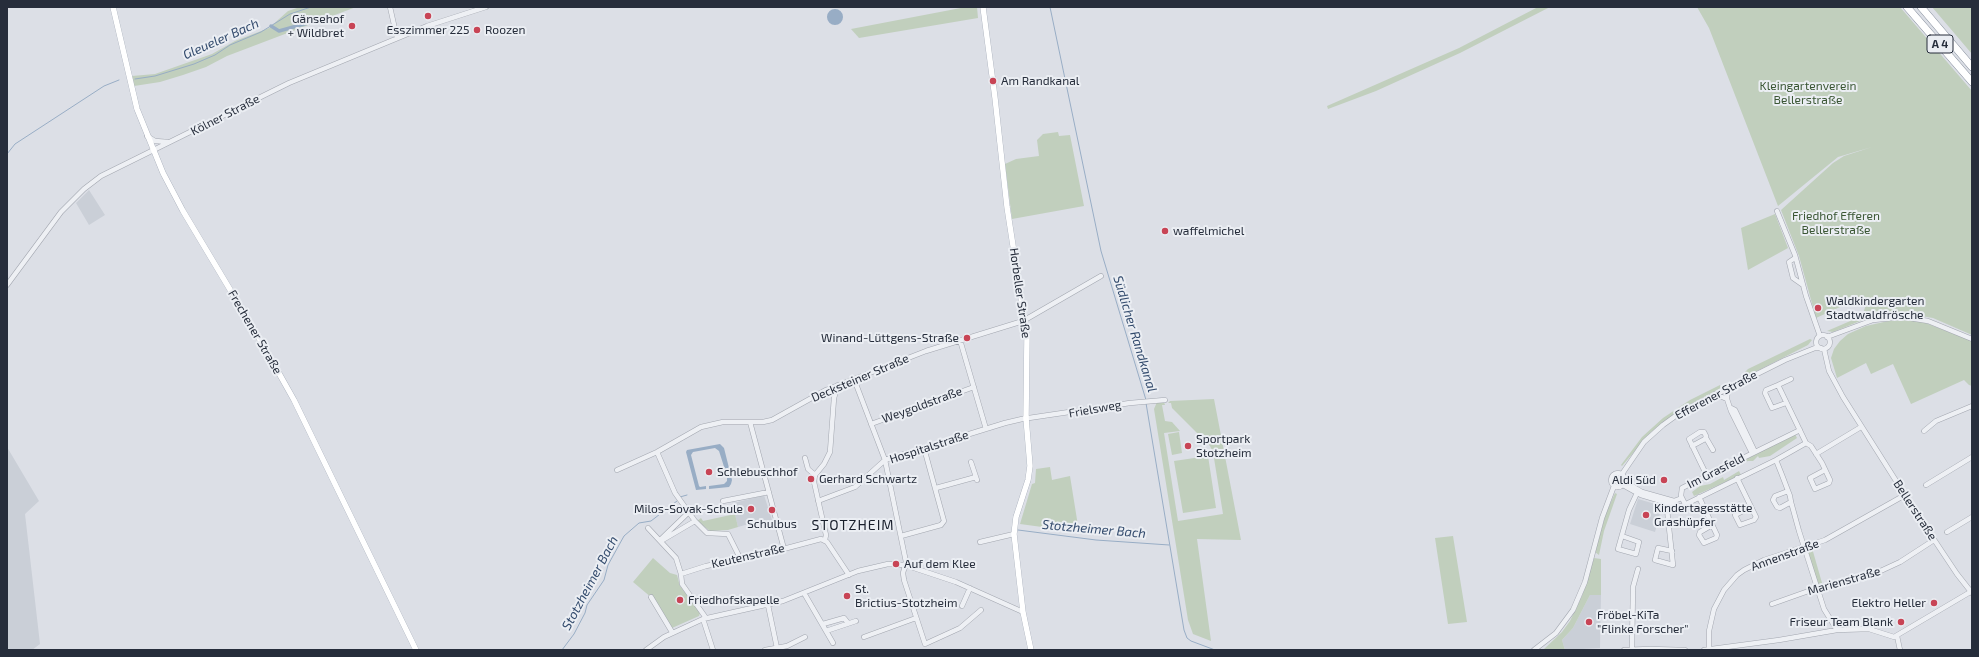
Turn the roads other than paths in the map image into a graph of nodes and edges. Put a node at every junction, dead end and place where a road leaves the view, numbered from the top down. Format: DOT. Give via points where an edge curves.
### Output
graph roads {
  1 [pos="113,7"];
  2 [pos="390,7"];
  3 [pos="483,7"];
  4 [pos="983,7"];
  5 [pos="1908,7"];
  6 [pos="1921,7"];
  7 [pos="397,38"];
  8 [pos="1972,67"];
  9 [pos="1972,82"];
  10 [pos="147,136"];
  11 [pos="170,143"];
  12 [pos="153,151"];
  13 [pos="1777,211"];
  14 [pos="1795,258"];
  15 [pos="1101,276"];
  16 [pos="7,285"];
  17 [pos="1803,285"];
  18 [pos="1026,320"];
  19 [pos="1866,322"];
  20 [pos="1827,336"];
  21 [pos="1818,338"];
  22 [pos="1972,339"];
  23 [pos="960,340"];
  24 [pos="1830,342"];
  25 [pos="1822,348"];
  26 [pos="1785,360"];
  27 [pos="854,379"];
  28 [pos="1790,379"];
  29 [pos="1778,384"];
  30 [pos="838,386"];
  31 [pos="974,387"];
  32 [pos="1728,388"];
  33 [pos="826,390"];
  34 [pos="1715,394"];
  35 [pos="834,398"];
  36 [pos="1727,399"];
  37 [pos="1165,400"];
  38 [pos="1786,403"];
  39 [pos="1972,406"];
  40 [pos="1026,418"];
  41 [pos="750,422"];
  42 [pos="871,424"];
  43 [pos="1861,427"];
  44 [pos="986,429"];
  45 [pos="1800,430"];
  46 [pos="1924,431"];
  47 [pos="1706,438"];
  48 [pos="1808,444"];
  49 [pos="1692,446"];
  50 [pos="924,448"];
  51 [pos="1713,450"];
  52 [pos="657,452"];
  53 [pos="1753,452"];
  54 [pos="1816,454"];
  55 [pos="1972,457"];
  56 [pos="805,458"];
  57 [pos="885,460"];
  58 [pos="1776,460"];
  59 [pos="971,462"];
  60 [pos="617,470"];
  61 [pos="1825,470"];
  62 [pos="1622,474"];
  63 [pos="816,475"];
  64 [pos="1707,476"];
  65 [pos="1737,478"];
  66 [pos="1624,483"];
  67 [pos="1926,485"];
  68 [pos="1614,486"];
  69 [pos="936,488"];
  70 [pos="1788,491"];
  71 [pos="768,492"];
  72 [pos="1637,493"];
  73 [pos="1905,495"];
  74 [pos="1699,497"];
  75 [pos="1682,498"];
  76 [pos="723,501"];
  77 [pos="818,501"];
  78 [pos="1792,502"];
  79 [pos="1668,503"];
  80 [pos="1685,504"];
  81 [pos="1751,507"];
  82 [pos="689,512"];
  83 [pos="1972,517"];
  84 [pos="695,521"];
  85 [pos="1712,525"];
  86 [pos="648,528"];
  87 [pos="1947,532"];
  88 [pos="1014,534"];
  89 [pos="901,536"];
  90 [pos="1622,536"];
  91 [pos="825,540"];
  92 [pos="1934,540"];
  93 [pos="660,541"];
  94 [pos="980,542"];
  95 [pos="1804,548"];
  96 [pos="784,549"];
  97 [pos="1672,551"];
  98 [pos="741,560"];
  99 [pos="905,565"];
  100 [pos="1638,569"];
  101 [pos="681,574"];
  102 [pos="849,575"];
  103 [pos="970,588"];
  104 [pos="1817,588"];
  105 [pos="1972,592"];
  106 [pos="804,593"];
  107 [pos="651,597"];
  108 [pos="1772,604"];
  109 [pos="768,605"];
  110 [pos="962,606"];
  111 [pos="981,610"];
  112 [pos="1023,612"];
  113 [pos="916,618"];
  114 [pos="705,619"];
  115 [pos="856,621"];
  116 [pos="848,623"];
  117 [pos="823,624"];
  118 [pos="1837,630"];
  119 [pos="826,631"];
  120 [pos="672,632"];
  121 [pos="1897,636"];
  122 [pos="805,637"];
  123 [pos="864,637"];
  124 [pos="833,644"];
  125 [pos="777,648"];
  126 [pos="1632,649"];
  127 [pos="1650,649"];
  128 [pos="1717,649"];
  129 [pos="416,650"];
  130 [pos="646,650"];
  131 [pos="713,650"];
  132 [pos="765,650"];
  133 [pos="1031,650"];
  134 [pos="1535,650"];
  135 [pos="1624,650"];
  136 [pos="1685,650"];
  137 [pos="1707,650"];
  138 [pos="1900,650"];
  1 -- 10 [label="main road, Frechener Straße" via="133,96"];
  2 -- 7 [label="street"];
  3 -- 7 [label="street, Kölner Straße"];
  4 -- 18 [label="main road, Horbeller Straße" via="1007,207"];
  5 -- 9 [label="highway, A 4"];
  6 -- 8 [label="highway, A 4"];
  7 -- 11 [label="street, Kölner Straße" via="285,85"];
  10 -- 11 [label="street" via="155,141"];
  10 -- 12 [label="main road, Frechener Straße"];
  11 -- 12 [label="street, Kölner Straße"];
  12 -- 16 [label="street, Kölner Straße" via="101,176 84,189 62,212"];
  12 -- 129 [label="main road, Frechener Straße" via="183,211 294,400"];
  13 -- 14 [label="street"];
  14 -- 17 [label="street"];
  14 -- 17 [label="street" via="1789,262 1793,278"];
  15 -- 18 [label="street, Decksteiner Straße"];
  17 -- 21 [label="street"];
  18 -- 23 [label="street, Decksteiner Straße"];
  18 -- 40 [label="main road, Horbeller Straße"];
  19 -- 20 [label="street"];
  19 -- 22 [label="street" via="1891,317 1916,318"];
  19 -- 24 [label="street"];
  20 -- 21 [label="street"];
  20 -- 24 [label="street"];
  21 -- 25 [label="street" via="1817,344"];
  21 -- 26 [label="street, Efferener Straße" via="1811,346"];
  23 -- 27 [label="street, Decksteiner Straße"];
  23 -- 31 [label="street"];
  24 -- 25 [label="street" via="1827,347"];
  25 -- 26 [label="street, Efferener Straße" via="1815,348"];
  25 -- 43 [label="street, Bellerstraße" via="1834,382"];
  26 -- 32 [label="street, Efferener Straße"];
  27 -- 30 [label="street, Decksteiner Straße"];
  27 -- 42 [label="street"];
  28 -- 29 [label="street"];
  29 -- 38 [label="street"];
  29 -- 38 [label="street" via="1764,393 1772,408"];
  30 -- 33 [label="street, Decksteiner Straße"];
  30 -- 35 [label="street"];
  31 -- 42 [label="street, Weygoldstraße"];
  31 -- 44 [label="street"];
  32 -- 34 [label="street, Efferener Straße"];
  32 -- 36 [label="street"];
  33 -- 35 [label="street"];
  33 -- 41 [label="street, Decksteiner Straße" via="777,418"];
  34 -- 36 [label="street"];
  34 -- 62 [label="street, Efferener Straße" via="1680,412 1656,430 1632,457"];
  35 -- 63 [label="street" via="830,452"];
  36 -- 53 [label="street"];
  37 -- 40 [label="street, Frielsweg" via="1140,401"];
  38 -- 45 [label="street"];
  39 -- 46 [label="street" via="1936,421"];
  40 -- 44 [label="street, Hospitalstraße"];
  40 -- 88 [label="main road, Horbeller Straße" via="1030,466"];
  41 -- 52 [label="street, Decksteiner Straße" via="706,425"];
  41 -- 71 [label="street"];
  42 -- 57 [label="street"];
  43 -- 54 [label="street"];
  43 -- 73 [label="street, Bellerstraße"];
  44 -- 50 [label="street, Hospitalstraße"];
  45 -- 48 [label="street"];
  45 -- 53 [label="street, Im Grasfeld"];
  47 -- 49 [label="street"];
  47 -- 49 [label="street" via="1702,432 1690,437"];
  47 -- 51 [label="street"];
  48 -- 54 [label="street"];
  48 -- 58 [label="street, Im Grasfeld"];
  49 -- 64 [label="street"];
  50 -- 57 [label="street, Hospitalstraße"];
  50 -- 69 [label="street"];
  52 -- 60 [label="street, Decksteiner Straße"];
  52 -- 82 [label="street" via="675,493"];
  53 -- 64 [label="street, Im Grasfeld"];
  54 -- 61 [label="street"];
  55 -- 67 [label="street"];
  56 -- 63 [label="street" via="808,469"];
  57 -- 77 [label="street, Hospitalstraße" via="855,487"];
  57 -- 89 [label="street"];
  58 -- 65 [label="street, Im Grasfeld"];
  58 -- 70 [label="street"];
  59 -- 69 [label="street" via="976,478"];
  61 -- 61 [label="street" via="1830,482 1815,489 1810,478"];
  62 -- 66 [label="street"];
  62 -- 68 [label="street" via="1612,475 1611,482"];
  63 -- 77 [label="street" via="814,488"];
  64 -- 75 [label="street, Im Grasfeld" via="1682,488"];
  65 -- 74 [label="street, Im Grasfeld"];
  65 -- 81 [label="street"];
  66 -- 68 [label="street"];
  66 -- 72 [label="street"];
  66 -- 75 [label="street" via="1642,492 1674,501"];
  68 -- 134 [label="street" via="1602,518 1585,582 1573,610 1556,633"];
  69 -- 89 [label="street" via="945,518 943,524"];
  70 -- 78 [label="street"];
  70 -- 78 [label="street" via="1775,496 1773,500 1780,508"];
  71 -- 76 [label="street"];
  71 -- 96 [label="street"];
  72 -- 79 [label="street"];
  72 -- 90 [label="street"];
  73 -- 92 [label="street, Bellerstraße"];
  73 -- 95 [label="street, Annenstraße" via="1838,534"];
  74 -- 80 [label="street, Im Grasfeld"];
  74 -- 85 [label="street"];
  75 -- 80 [label="street, Im Grasfeld"];
  77 -- 91 [label="street"];
  78 -- 95 [label="street"];
  79 -- 80 [label="street" via="1678,506"];
  79 -- 97 [label="street"];
  81 -- 81 [label="street" via="1755,518 1740,525 1735,515"];
  82 -- 84 [label="street"];
  82 -- 93 [label="street"];
  83 -- 87 [label="street"];
  84 -- 93 [label="street"];
  84 -- 98 [label="street" via="707,533 728,534"];
  86 -- 93 [label="street"];
  88 -- 94 [label="street"];
  88 -- 112 [label="main road, Horbeller Straße"];
  89 -- 99 [label="street"];
  90 -- 90 [label="street" via="1618,549 1636,554 1639,542"];
  91 -- 96 [label="street, Keutenstraße" via="810,541"];
  91 -- 102 [label="street"];
  92 -- 104 [label="street, Marienstraße" via="1900,562 1874,574"];
  92 -- 105 [label="street, Bellerstraße"];
  93 -- 101 [label="street" via="676,558"];
  95 -- 104 [label="street"];
  95 -- 137 [label="street, Annenstraße" via="1755,564 1730,582 1714,609"];
  96 -- 98 [label="street, Keutenstraße"];
  97 -- 97 [label="street" via="1673,565 1655,560 1658,548"];
  98 -- 101 [label="street, Keutenstraße" via="706,566"];
  99 -- 102 [label="street" via="877,566"];
  99 -- 103 [label="street"];
  99 -- 113 [label="street" via="904,580"];
  100 -- 126 [label="street" via="1633,587"];
  101 -- 114 [label="street" via="682,584"];
  102 -- 106 [label="street"];
  103 -- 110 [label="street"];
  103 -- 112 [label="street"];
  104 -- 108 [label="street, Marienstraße"];
  104 -- 118 [label="street" via="1824,608"];
  105 -- 121 [label="street" via="1920,620"];
  106 -- 109 [label="street"];
  106 -- 117 [label="street"];
  107 -- 120 [label="street"];
  109 -- 114 [label="street"];
  109 -- 125 [label="street"];
  111 -- 113 [label="street" via="960,628 925,644"];
  112 -- 133 [label="main road, Horbeller Straße"];
  113 -- 123 [label="street"];
  114 -- 120 [label="street"];
  114 -- 131 [label="street"];
  115 -- 116 [label="street"];
  116 -- 117 [label="street" via="844,618"];
  116 -- 119 [label="street"];
  117 -- 119 [label="street"];
  118 -- 121 [label="street" via="1869,629"];
  118 -- 128 [label="street"];
  119 -- 124 [label="street"];
  120 -- 130 [label="street"];
  121 -- 138 [label="street"];
  122 -- 125 [label="street"];
  125 -- 132 [label="street"];
  126 -- 127 [label="street"];
  126 -- 135 [label="street"];
  127 -- 136 [label="street"];
  128 -- 137 [label="street"];
}
